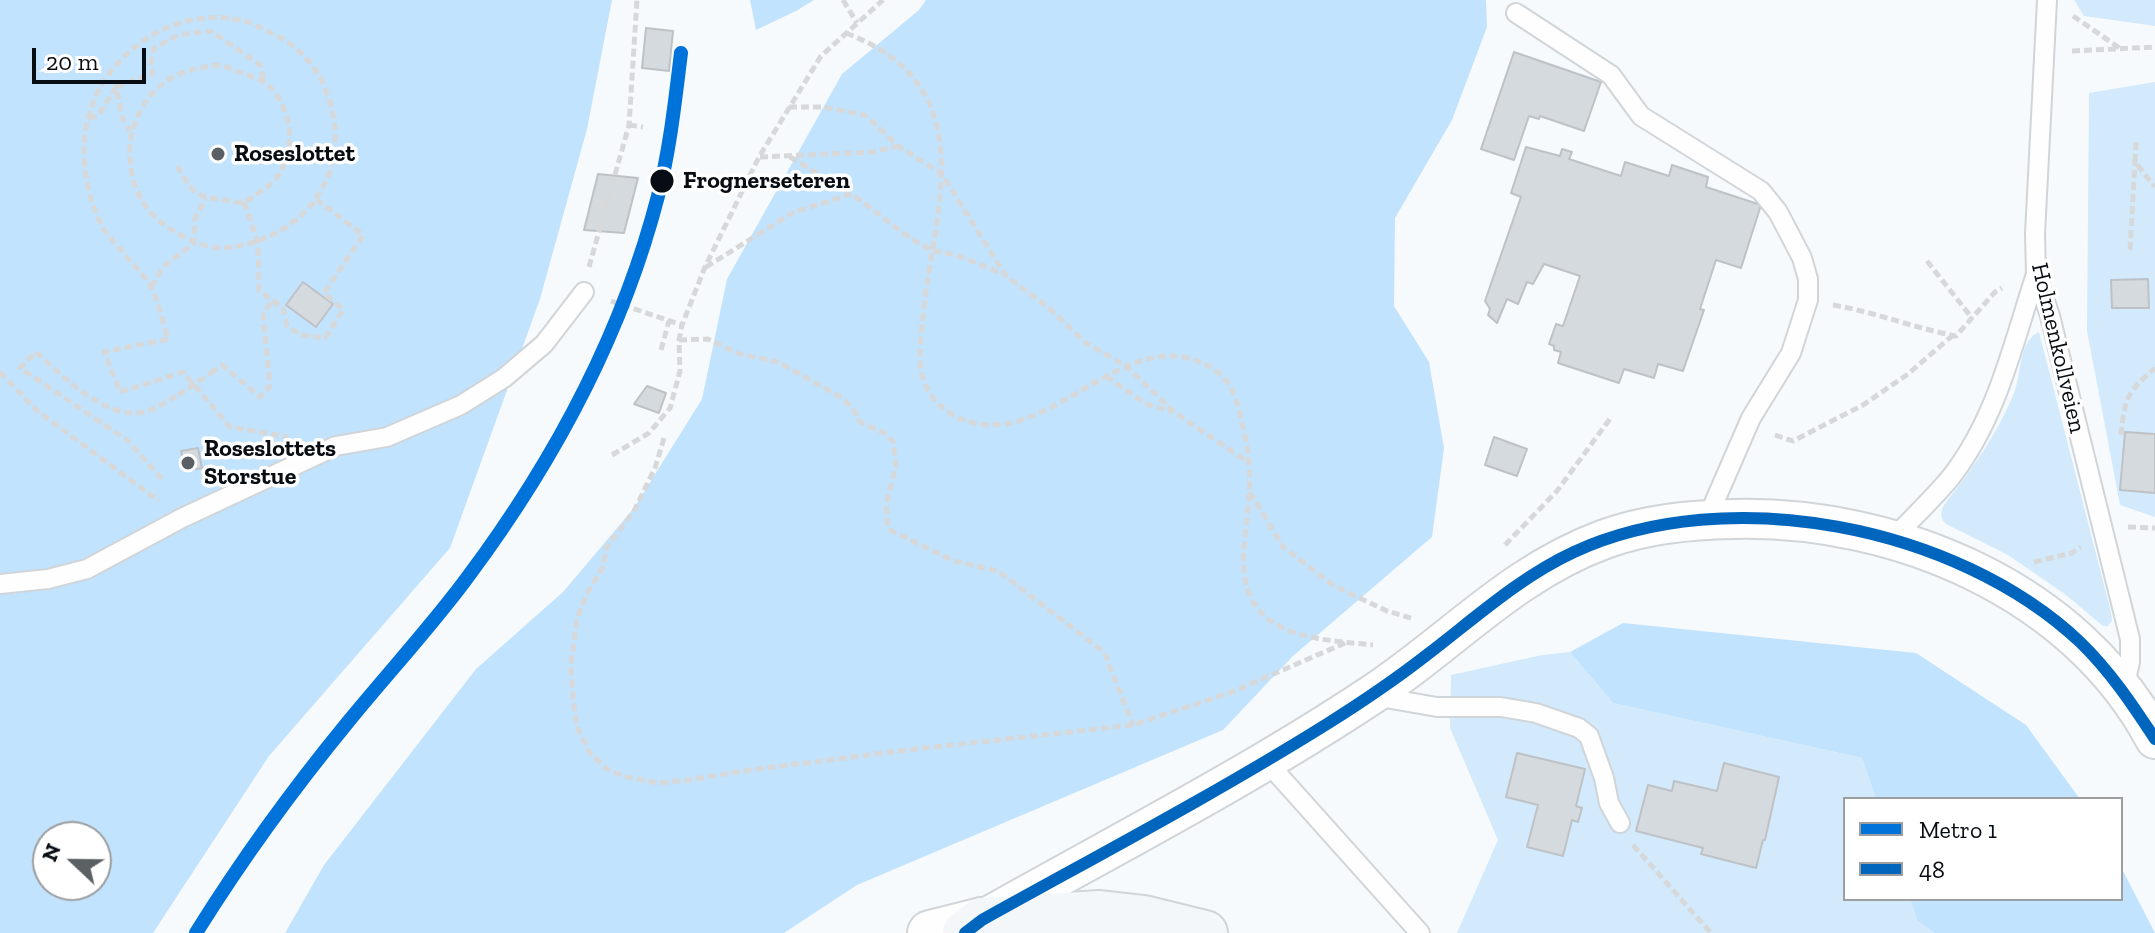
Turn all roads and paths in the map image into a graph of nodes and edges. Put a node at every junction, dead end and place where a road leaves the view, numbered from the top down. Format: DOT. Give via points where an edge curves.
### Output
graph roads {
  1 [pos="637,0"];
  2 [pos="843,0"];
  3 [pos="883,0"];
  4 [pos="2055,4"];
  5 [pos="1516,13"];
  6 [pos="857,23"];
  7 [pos="846,33"];
  8 [pos="2155,47"];
  9 [pos="2122,49"];
  10 [pos="2043,51"];
  11 [pos="264,81"];
  12 [pos="116,87"];
  13 [pos="789,107"];
  14 [pos="89,118"];
  15 [pos="629,125"];
  16 [pos="643,127"];
  17 [pos="131,132"];
  18 [pos="2136,142"];
  19 [pos="898,146"];
  20 [pos="759,157"];
  21 [pos="789,157"];
  22 [pos="2135,162"];
  23 [pos="177,166"];
  24 [pos="942,174"];
  25 [pos="2155,187"];
  26 [pos="852,194"];
  27 [pos="206,198"];
  28 [pos="317,200"];
  29 [pos="243,202"];
  30 [pos="194,243"];
  31 [pos="258,243"];
  32 [pos="931,250"];
  33 [pos="2130,250"];
  34 [pos="1927,261"];
  35 [pos="705,267"];
  36 [pos="2036,274"];
  37 [pos="1005,275"];
  38 [pos="151,287"];
  39 [pos="584,292"];
  40 [pos="272,301"];
  41 [pos="1843,306"];
  42 [pos="1972,318"];
  43 [pos="669,321"];
  44 [pos="682,325"];
  45 [pos="1952,335"];
  46 [pos="679,340"];
  47 [pos="661,350"];
  48 [pos="1126,366"];
  49 [pos="2155,368"];
  50 [pos="0,372"];
  51 [pos="1106,376"];
  52 [pos="1174,412"];
  53 [pos="1612,416"];
  54 [pos="1748,426"];
  55 [pos="2121,435"];
  56 [pos="664,438"];
  57 [pos="336,446"];
  58 [pos="612,455"];
  59 [pos="1249,463"];
  60 [pos="162,479"];
  61 [pos="1250,492"];
  62 [pos="182,518"];
  63 [pos="1707,519"];
  64 [pos="2104,529"];
  65 [pos="1892,540"];
  66 [pos="1496,553"];
  67 [pos="1987,577"];
  68 [pos="0,584"];
  69 [pos="1399,627"];
  70 [pos="1429,628"];
  71 [pos="1346,642"];
  72 [pos="2124,690"];
  73 [pos="1371,696"];
  74 [pos="1133,725"];
  75 [pos="2155,739"];
  76 [pos="1266,761"];
  77 [pos="1620,823"];
  78 [pos="974,926"];
  79 [pos="930,933"];
  80 [pos="1205,933"];
  81 [pos="1420,933"];
  82 [pos="1711,933"];
  1 -- 15 [label="path"];
  2 -- 6 [label="path"];
  3 -- 6 [label="path"];
  4 -- 9 [label="path"];
  4 -- 10 [label="lane, Holmenkollveien"];
  5 -- 54 [label="lane" via="1611,75 1641,116 1761,191 1793,237 1808,279 1808,300 1791,353"];
  6 -- 7 [label="path"];
  7 -- 13 [label="path" via="821,56"];
  7 -- 24 [label="path" via="886,52 918,81 936,117"];
  8 -- 9 [label="path"];
  9 -- 10 [label="path"];
  10 -- 36 [label="lane, Holmenkollveien"];
  11 -- 12 [label="path" via="260,65 211,31 178,35 154,48 153,73"];
  11 -- 17 [label="path" via="220,65 184,71 156,89"];
  11 -- 29 [label="path" via="291,123 287,161 269,187"];
  12 -- 14 [label="path" via="98,116"];
  12 -- 17 [label="path"];
  13 -- 19 [label="path" via="865,115"];
  13 -- 20 [label="path"];
  14 -- 28 [label="path" via="91,103 111,68 137,43 207,18 244,21 282,37 309,60 325,87 336,125 334,162"];
  14 -- 38 [label="path" via="84,144 88,187 101,225"];
  15 -- 16 [label="path"];
  15 -- 39 [label="path"];
  17 -- 30 [label="path" via="128,156 134,188 156,220"];
  18 -- 22 [label="path"];
  19 -- 21 [label="path"];
  19 -- 24 [label="path"];
  20 -- 21 [label="path"];
  20 -- 35 [label="path"];
  21 -- 26 [label="path"];
  22 -- 25 [label="path"];
  22 -- 33 [label="path"];
  23 -- 27 [label="path" via="192,189"];
  24 -- 32 [label="path"];
  24 -- 37 [label="path"];
  26 -- 32 [label="path"];
  26 -- 35 [label="path" via="794,212"];
  27 -- 29 [label="path"];
  27 -- 30 [label="path" via="195,218"];
  28 -- 31 [label="path" via="293,224"];
  28 -- 40 [label="path" via="363,235 324,293 343,310 325,338 301,335 287,326 283,308"];
  29 -- 31 [label="path"];
  30 -- 31 [label="path" via="227,248"];
  30 -- 38 [label="path" via="164,266"];
  31 -- 40 [label="path" via="259,291"];
  32 -- 37 [label="path"];
  32 -- 51 [label="path" via="919,361 931,395 952,415 996,427 1022,420"];
  34 -- 42 [label="path"];
  35 -- 44 [label="path"];
  36 -- 42 [label="path" via="1995,292"];
  36 -- 64 [label="lane, Holmenkollveien"];
  36 -- 65 [label="lane" via="1998,396 1979,434 1950,477"];
  37 -- 48 [label="path" via="1086,343"];
  38 -- 57 [label="path" via="168,339 104,352 120,392 183,372 230,427"];
  39 -- 43 [label="path"];
  39 -- 57 [label="lane" via="544,344 461,405 387,437"];
  40 -- 60 [label="path, bridge" via="263,314 270,386 260,397 222,365 152,410 130,413 71,384 36,352 20,368 127,440"];
  41 -- 45 [label="path"];
  42 -- 45 [label="path"];
  43 -- 44 [label="path"];
  43 -- 47 [label="path"];
  44 -- 46 [label="path"];
  45 -- 54 [label="path" via="1863,405 1793,441"];
  46 -- 58 [label="path" via="680,371 670,408 649,433"];
  46 -- 74 [label="path" via="708,339 739,354 778,362 839,396 860,422 886,434 893,442 896,466 886,505 888,529 954,561 998,571 1104,652"];
  48 -- 51 [label="path"];
  48 -- 52 [label="path"];
  48 -- 59 [label="path" via="1168,357 1199,359 1221,374 1240,412"];
  49 -- 55 [label="path" via="2126,399"];
  50 -- 62 [label="path" via="36,410"];
  51 -- 52 [label="path" via="1146,404"];
  52 -- 59 [label="path"];
  53 -- 66 [label="path" via="1557,491"];
  54 -- 63 [label="lane"];
  56 -- 74 [label="path" via="655,468 627,523 606,548 603,567 577,618 571,665 577,727 589,752 607,769 658,783"];
  57 -- 62 [label="lane"];
  59 -- 61 [label="path"];
  61 -- 70 [label="path" via="1283,547 1334,586"];
  61 -- 71 [label="path" via="1243,572 1251,598 1270,620 1288,630"];
  62 -- 68 [label="lane" via="87,569"];
  63 -- 65 [label="street" via="1785,519"];
  63 -- 70 [label="street" via="1626,532 1577,551"];
  64 -- 67 [label="path" via="2072,553"];
  64 -- 72 [label="lane, Holmenkollveien" via="2130,639"];
  65 -- 67 [label="street"];
  67 -- 72 [label="street" via="2070,633"];
  69 -- 70 [label="path"];
  70 -- 71 [label="path"];
  70 -- 73 [label="street"];
  71 -- 74 [label="path" via="1232,692"];
  72 -- 75 [label="street"];
  73 -- 76 [label="street"];
  73 -- 77 [label="lane" via="1437,707 1501,707 1579,728 1589,736"];
  76 -- 78 [label="street"];
  76 -- 81 [label="lane"];
  77 -- 82 [label="path" via="1646,861"];
  78 -- 79 [label="street"];
  78 -- 80 [label="main road" via="1100,913"];
}
